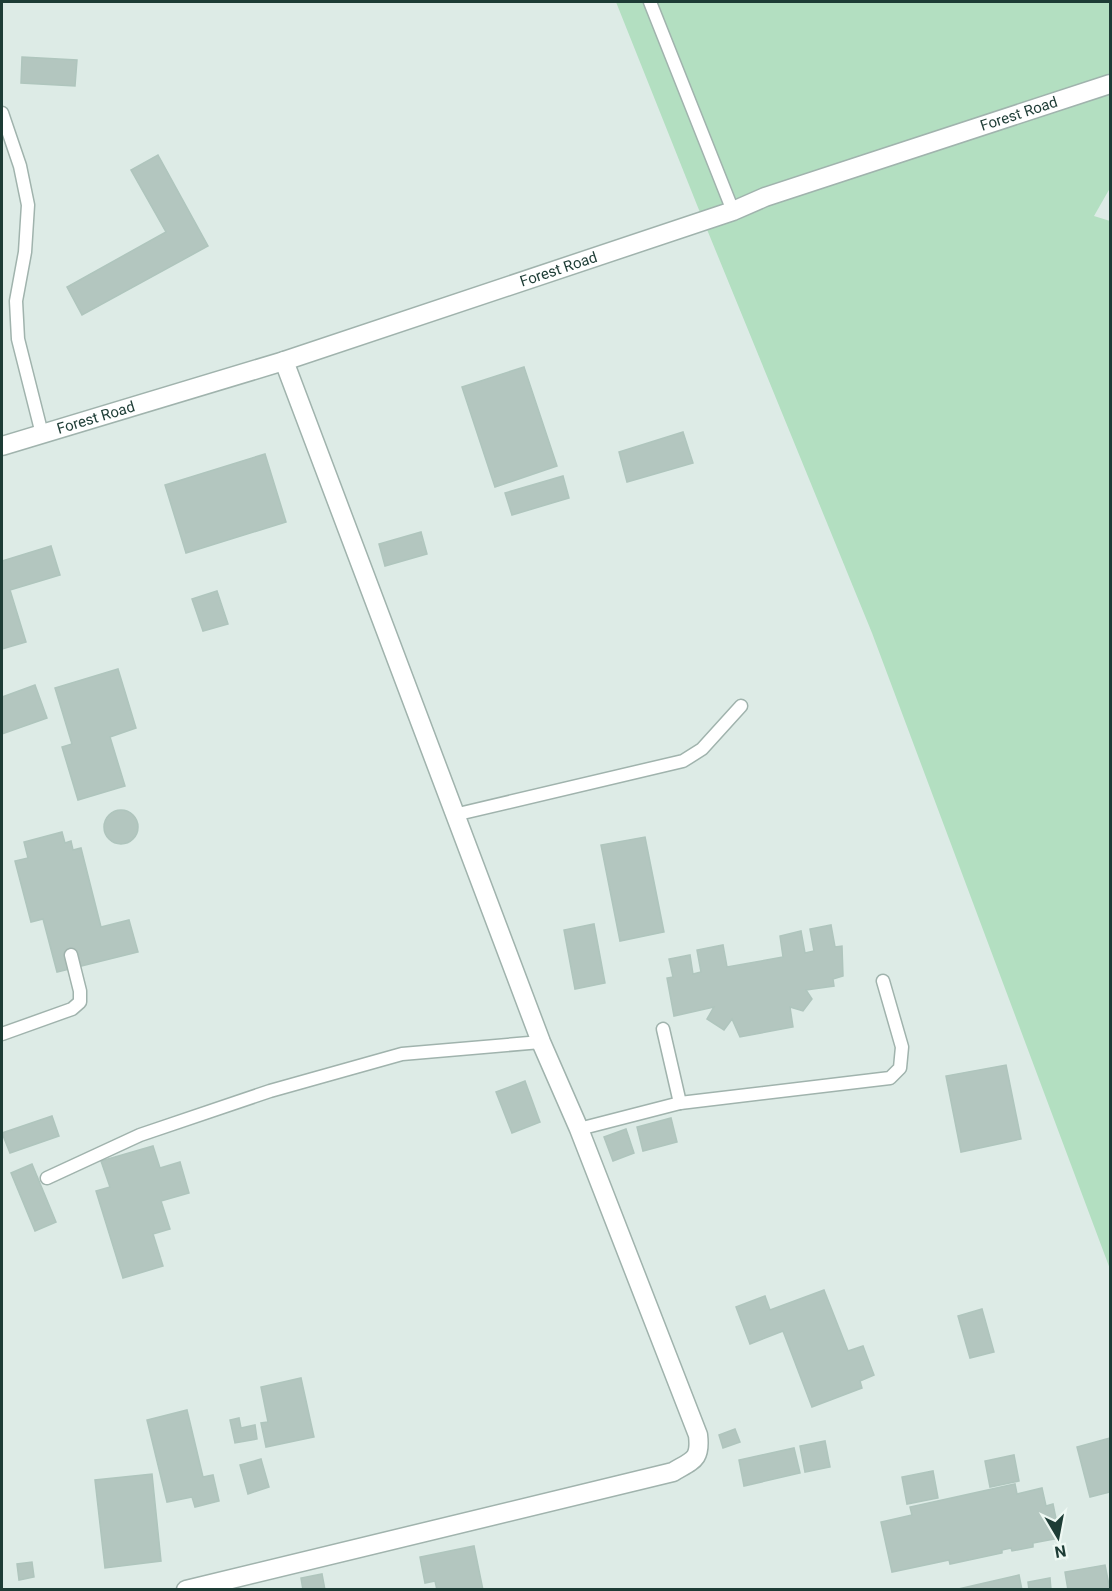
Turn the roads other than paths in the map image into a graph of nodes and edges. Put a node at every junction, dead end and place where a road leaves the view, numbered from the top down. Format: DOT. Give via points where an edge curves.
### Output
graph roads {
  1 [pos="650,2"];
  2 [pos="1110,84"];
  3 [pos="2,112"];
  4 [pos="733,211"];
  5 [pos="284,361"];
  6 [pos="42,434"];
  7 [pos="2,446"];
  8 [pos="741,706"];
  9 [pos="454,815"];
  10 [pos="71,955"];
  11 [pos="883,981"];
  12 [pos="663,1029"];
  13 [pos="2,1034"];
  14 [pos="541,1042"];
  15 [pos="680,1103"];
  16 [pos="579,1129"];
  17 [pos="48,1178"];
  18 [pos="186,1590"];
  1 -- 4 [label="lane"];
  2 -- 4 [label="street, Forest Road" via="765,197"];
  3 -- 6 [label="lane" via="28,205 16,301 18,339"];
  4 -- 5 [label="street, Forest Road"];
  5 -- 6 [label="street, Forest Road"];
  5 -- 9 [label="street"];
  6 -- 7 [label="street, Forest Road"];
  8 -- 9 [label="lane" via="702,749 683,761"];
  9 -- 14 [label="street"];
  10 -- 13 [label="lane" via="80,1002 72,1009"];
  11 -- 15 [label="lane" via="902,1047 900,1068 891,1078"];
  12 -- 15 [label="lane"];
  14 -- 16 [label="street"];
  14 -- 17 [label="lane" via="402,1054 270,1091 140,1135"];
  15 -- 16 [label="lane"];
  16 -- 18 [label="street" via="698,1435 700,1450 693,1460 673,1472"];
}
